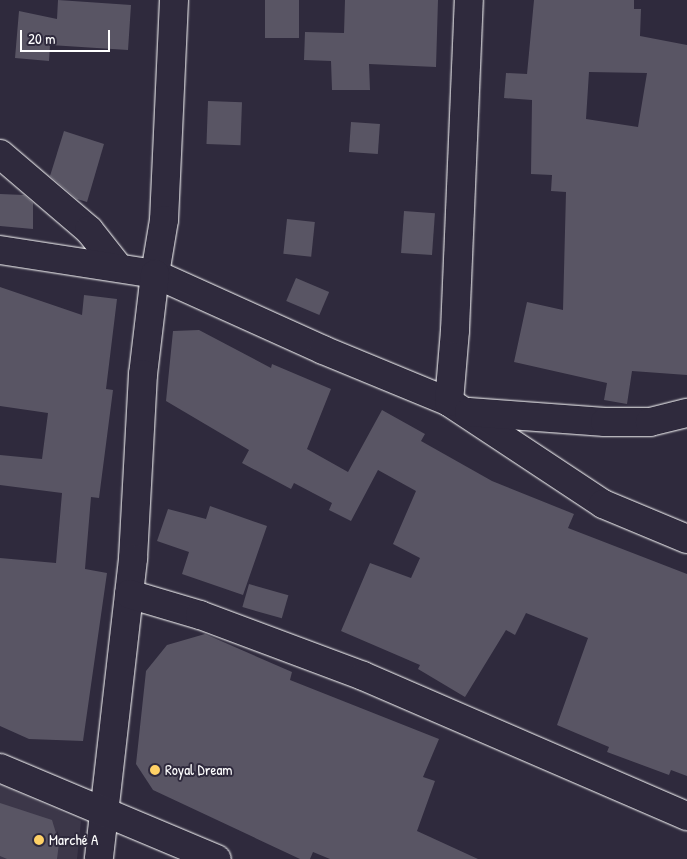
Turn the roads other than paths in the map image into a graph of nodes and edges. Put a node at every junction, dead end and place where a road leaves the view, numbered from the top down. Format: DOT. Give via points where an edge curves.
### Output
graph roads {
  1 [pos="174,0"];
  2 [pos="468,0"];
  3 [pos="0,154"];
  4 [pos="0,250"];
  5 [pos="119,268"];
  6 [pos="155,274"];
  7 [pos="458,407"];
  8 [pos="687,414"];
  9 [pos="687,539"];
  10 [pos="129,594"];
  11 [pos="0,768"];
  12 [pos="103,812"];
  13 [pos="687,816"];
  14 [pos="99,859"];
  15 [pos="217,859"];
  1 -- 6 [label="street" via="164,220"];
  2 -- 7 [label="street" via="455,330"];
  3 -- 5 [label="street" via="89,230"];
  4 -- 5 [label="street"];
  5 -- 6 [label="street"];
  6 -- 7 [label="street"];
  6 -- 10 [label="street" via="143,374"];
  7 -- 8 [label="street" via="605,422 650,422"];
  7 -- 9 [label="street" via="603,504"];
  10 -- 12 [label="street"];
  10 -- 13 [label="street" via="200,615 363,676"];
  11 -- 12 [label="street"];
  12 -- 14 [label="street"];
  12 -- 15 [label="street"];
}
